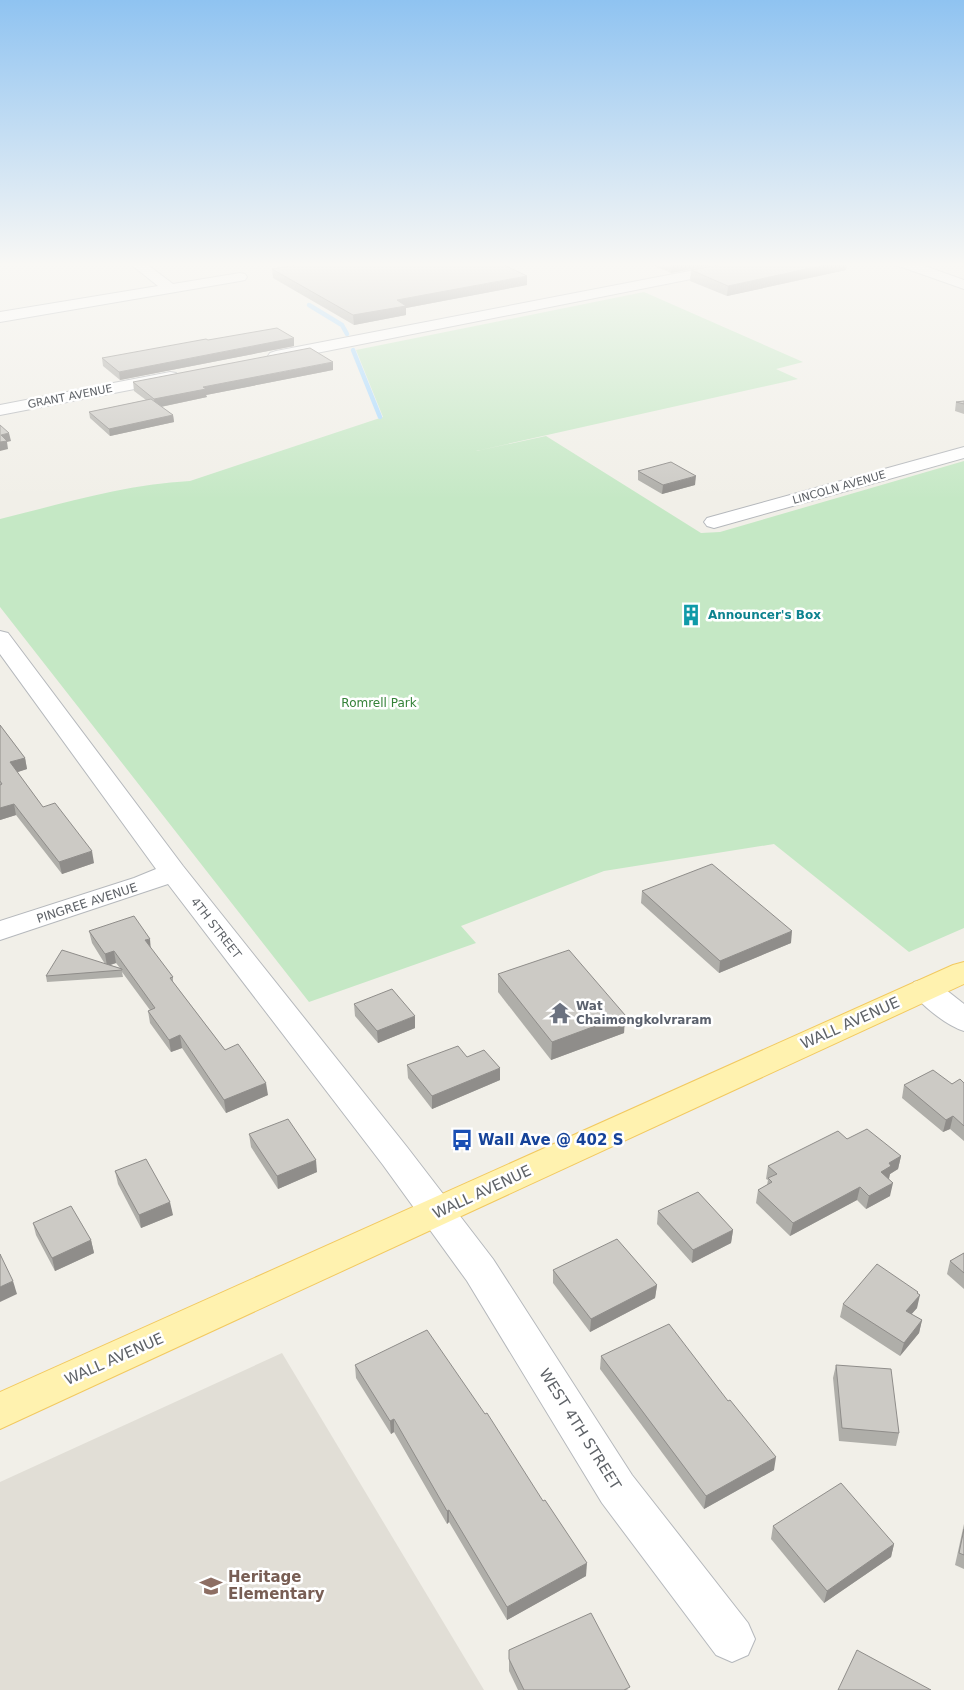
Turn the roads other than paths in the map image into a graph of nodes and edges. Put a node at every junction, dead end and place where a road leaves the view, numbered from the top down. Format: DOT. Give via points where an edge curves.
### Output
graph roads {
  1 [pos="355,341"];
  2 [pos="262,359"];
  3 [pos="184,374"];
  4 [pos="0,410"];
  5 [pos="964,452"];
  6 [pos="714,522"];
  7 [pos="0,638"];
  8 [pos="173,872"];
  9 [pos="0,931"];
  10 [pos="964,972"];
  11 [pos="925,989"];
  12 [pos="964,1020"];
  13 [pos="437,1213"];
  14 [pos="0,1411"];
  15 [pos="732,1639"];
  1 -- 2 [label="street"];
  3 -- 4 [label="street, GRANT AVENUE"];
  5 -- 6 [label="street, LINCOLN AVENUE"];
  7 -- 8 [label="street, 4TH STREET"];
  8 -- 9 [label="street, PINGREE AVENUE"];
  8 -- 13 [label="street, 4TH STREET"];
  10 -- 11 [label="main road, WALL AVENUE"];
  11 -- 12 [label="street"];
  11 -- 13 [label="main road, WALL AVENUE"];
  13 -- 14 [label="main road, WALL AVENUE"];
  13 -- 15 [label="street, WEST 4TH STREET" via="489,1282 617,1489"];
}
